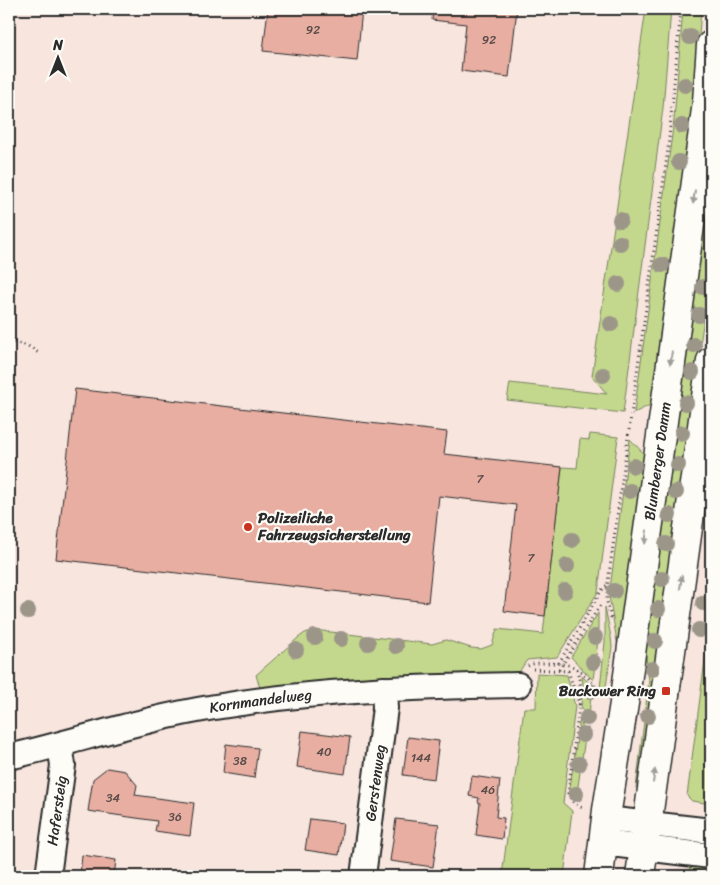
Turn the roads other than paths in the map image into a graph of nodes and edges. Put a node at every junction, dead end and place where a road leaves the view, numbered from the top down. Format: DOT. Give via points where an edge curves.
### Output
graph roads {
  1 [pos="711,45"];
  2 [pos="711,361"];
  3 [pos="525,677"];
  4 [pos="384,689"];
  5 [pos="60,745"];
  6 [pos="9,757"];
  7 [pos="599,823"];
  8 [pos="711,832"];
  9 [pos="646,836"];
  10 [pos="711,856"];
  11 [pos="48,876"];
  12 [pos="363,876"];
  13 [pos="599,876"];
  14 [pos="640,876"];
  1 -- 7 [label="main road, Blumberger Damm, one-way" via="707,102 625,697"];
  9 -- 2 [label="main road, one-way"];
  3 -- 4 [label="street, Kornmandelweg"];
  4 -- 5 [label="street, Kornmandelweg" via="207,708"];
  4 -- 12 [label="street, Gerstenweg" via="385,708"];
  5 -- 6 [label="street, Kornmandelweg"];
  5 -- 11 [label="street, Hafersteig" via="63,765"];
  7 -- 9 [label="street"];
  7 -- 13 [label="main road, Blumberger Damm"];
  8 -- 9 [label="street"];
  9 -- 10 [label="street"];
  9 -- 14 [label="main road"];
}
